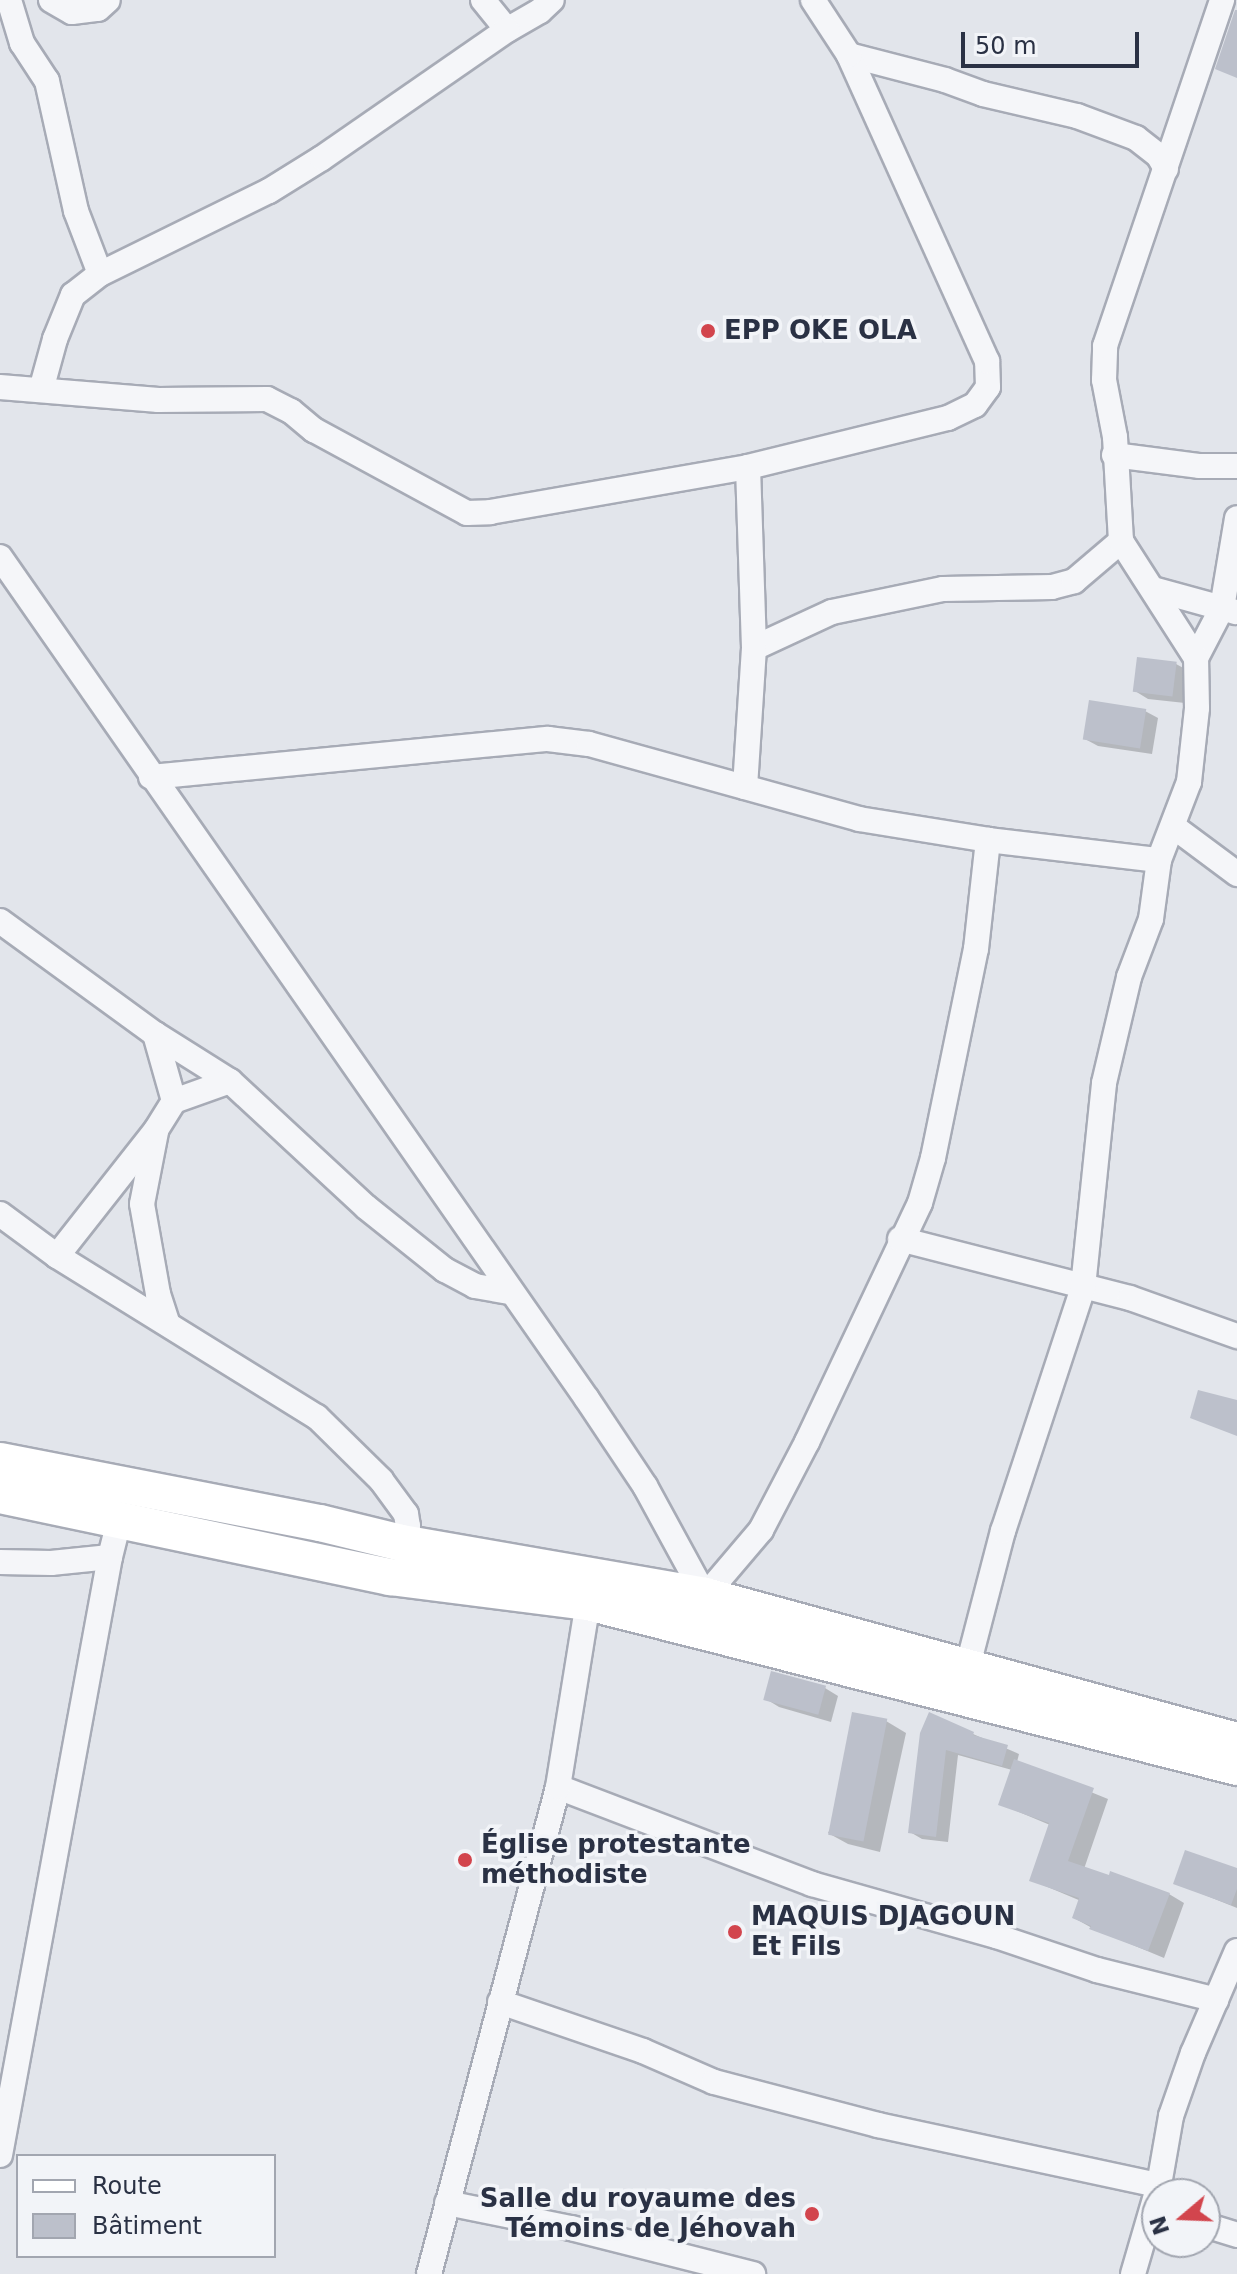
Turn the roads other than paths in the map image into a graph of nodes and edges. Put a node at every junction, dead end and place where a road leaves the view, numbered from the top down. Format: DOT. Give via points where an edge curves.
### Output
graph roads {
  1 [pos="9,0"];
  2 [pos="51,0"];
  3 [pos="108,0"];
  4 [pos="483,0"];
  5 [pos="552,0"];
  6 [pos="813,0"];
  7 [pos="1222,0"];
  8 [pos="507,30"];
  9 [pos="849,55"];
  10 [pos="1166,169"];
  11 [pos="100,274"];
  12 [pos="0,387"];
  13 [pos="41,390"];
  14 [pos="1114,455"];
  15 [pos="1237,466"];
  16 [pos="748,467"];
  17 [pos="1237,518"];
  18 [pos="1121,541"];
  19 [pos="0,557"];
  20 [pos="1153,589"];
  21 [pos="1230,610"];
  22 [pos="754,648"];
  23 [pos="1196,658"];
  24 [pos="151,777"];
  25 [pos="745,787"];
  26 [pos="1174,827"];
  27 [pos="988,840"];
  28 [pos="1159,860"];
  29 [pos="1237,874"];
  30 [pos="0,921"];
  31 [pos="155,1034"];
  32 [pos="230,1081"];
  33 [pos="174,1101"];
  34 [pos="156,1130"];
  35 [pos="0,1214"];
  36 [pos="900,1239"];
  37 [pos="57,1256"];
  38 [pos="1083,1287"];
  39 [pos="510,1292"];
  40 [pos="167,1321"];
  41 [pos="1237,1336"];
  42 [pos="0,1461"];
  43 [pos="0,1495"];
  44 [pos="119,1522"];
  45 [pos="402,1543"];
  46 [pos="110,1557"];
  47 [pos="0,1562"];
  48 [pos="705,1596"];
  49 [pos="588,1602"];
  50 [pos="967,1669"];
  51 [pos="1237,1741"];
  52 [pos="1237,1767"];
  53 [pos="558,1787"];
  54 [pos="1237,1951"];
  55 [pos="1216,2000"];
  56 [pos="500,2002"];
  57 [pos="0,2155"];
  58 [pos="1160,2178"];
  59 [pos="1141,2181"];
  60 [pos="447,2203"];
  61 [pos="1141,2249"];
  62 [pos="429,2274"];
  63 [pos="753,2274"];
  64 [pos="1133,2274"];
  1 -- 11 [label="street" via="22,43 47,81 76,211"];
  2 -- 3 [label="street" via="72,12 98,9"];
  4 -- 8 [label="street"];
  5 -- 8 [label="street"];
  6 -- 9 [label="street"];
  7 -- 10 [label="street"];
  8 -- 11 [label="street" via="269,191"];
  9 -- 10 [label="street" via="1077,116 1136,138"];
  9 -- 16 [label="street" via="987,361 988,387 975,405 948,418"];
  10 -- 14 [label="street" via="1105,346"];
  11 -- 13 [label="street" via="73,295"];
  12 -- 13 [label="street"];
  13 -- 16 [label="street" via="158,400 267,399 467,513"];
  14 -- 15 [label="street"];
  14 -- 18 [label="street"];
  16 -- 22 [label="street"];
  17 -- 21 [label="street"];
  18 -- 20 [label="street"];
  18 -- 22 [label="street" via="1074,581 1052,587 943,589 832,612"];
  19 -- 24 [label="street"];
  20 -- 21 [label="street"];
  20 -- 23 [label="street"];
  21 -- 23 [label="street"];
  22 -- 25 [label="street"];
  23 -- 26 [label="street" via="1189,782"];
  24 -- 25 [label="street" via="548,739 589,744"];
  24 -- 39 [label="street"];
  25 -- 27 [label="street" via="859,819"];
  26 -- 28 [label="street"];
  26 -- 29 [label="street"];
  27 -- 28 [label="street"];
  27 -- 36 [label="street" via="976,949 933,1158 920,1203"];
  28 -- 38 [label="street" via="1151,919 1129,977 1104,1083"];
  30 -- 31 [label="street"];
  31 -- 32 [label="street"];
  31 -- 33 [label="street"];
  32 -- 33 [label="street"];
  32 -- 39 [label="street" via="366,1207 445,1270 475,1286"];
  33 -- 34 [label="street"];
  34 -- 37 [label="street"];
  34 -- 40 [label="street" via="142,1204"];
  35 -- 37 [label="street"];
  36 -- 38 [label="street"];
  36 -- 48 [label="street" via="761,1530"];
  37 -- 40 [label="street"];
  38 -- 41 [label="street"];
  38 -- 50 [label="street" via="1003,1531"];
  39 -- 48 [label="street" via="645,1486"];
  40 -- 45 [label="street" via="317,1417 381,1480 406,1514"];
  42 -- 45 [label="main road"];
  43 -- 44 [label="main road"];
  44 -- 46 [label="street"];
  44 -- 49 [label="main road" via="390,1577"];
  45 -- 48 [label="main road"];
  46 -- 47 [label="street"];
  46 -- 57 [label="street"];
  48 -- 50 [label="main road"];
  49 -- 52 [label="main road"];
  49 -- 53 [label="street"];
  50 -- 51 [label="main road"];
  53 -- 55 [label="street" via="812,1884 1097,1970"];
  53 -- 56 [label="street"];
  54 -- 55 [label="street"];
  55 -- 58 [label="street" via="1171,2116"];
  56 -- 59 [label="street" via="643,2051 714,2082 878,2125"];
  56 -- 60 [label="street"];
  60 -- 62 [label="street"];
  60 -- 63 [label="street"];
  61 -- 64 [label="street"];
}
